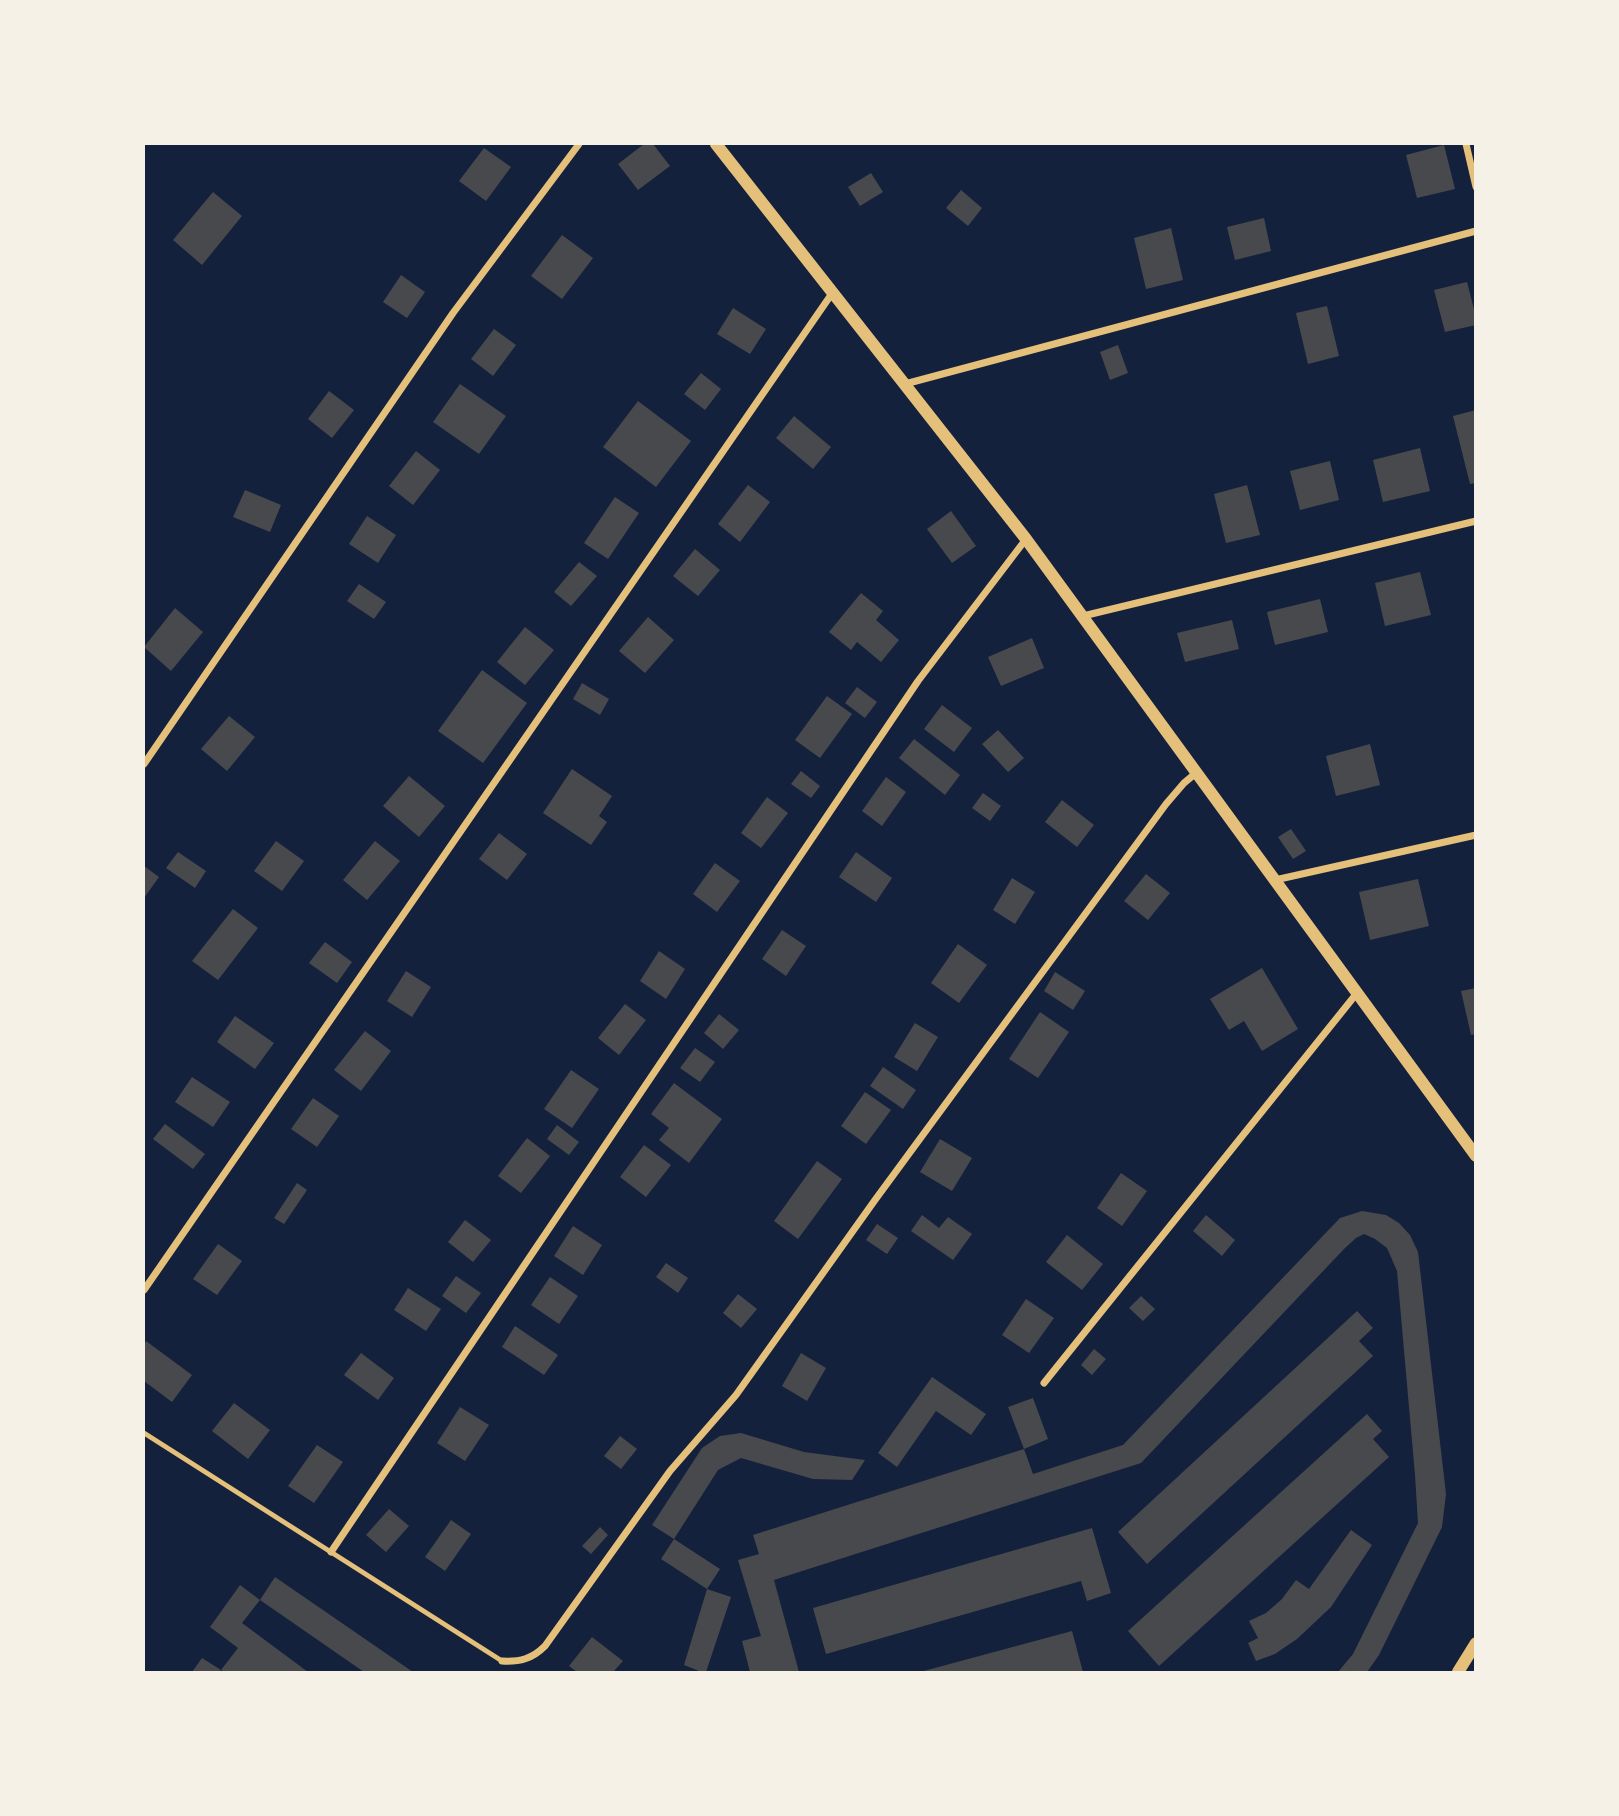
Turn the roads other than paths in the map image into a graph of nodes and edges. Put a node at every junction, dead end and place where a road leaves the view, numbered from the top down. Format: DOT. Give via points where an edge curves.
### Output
graph roads {
  1 [pos="579,144"];
  2 [pos="716,144"];
  3 [pos="1466,144"];
  4 [pos="1475,187"];
  5 [pos="1475,231"];
  6 [pos="833,292"];
  7 [pos="905,384"];
  8 [pos="1475,521"];
  9 [pos="1026,539"];
  10 [pos="1083,616"];
  11 [pos="144,764"];
  12 [pos="1196,772"];
  13 [pos="1475,835"];
  14 [pos="1275,880"];
  15 [pos="1357,993"];
  16 [pos="1475,1156"];
  17 [pos="144,1290"];
  18 [pos="1044,1383"];
  19 [pos="144,1433"];
  20 [pos="331,1552"];
  21 [pos="1475,1643"];
  22 [pos="502,1661"];
  23 [pos="1458,1672"];
  1 -- 11 [label="street" via="453,313"];
  2 -- 6 [label="street"];
  3 -- 4 [label="street"];
  5 -- 7 [label="street"];
  6 -- 7 [label="street"];
  6 -- 17 [label="street"];
  7 -- 9 [label="street"];
  8 -- 10 [label="street"];
  9 -- 10 [label="street"];
  9 -- 20 [label="street" via="918,681"];
  10 -- 12 [label="street"];
  12 -- 14 [label="street"];
  12 -- 22 [label="street" via="1166,804 736,1395 670,1471 545,1646 531,1657"];
  13 -- 14 [label="street"];
  14 -- 15 [label="street"];
  15 -- 16 [label="street"];
  15 -- 18 [label="street"];
  19 -- 20 [label="lane"];
  20 -- 22 [label="lane"];
  21 -- 23 [label="street"];
}
